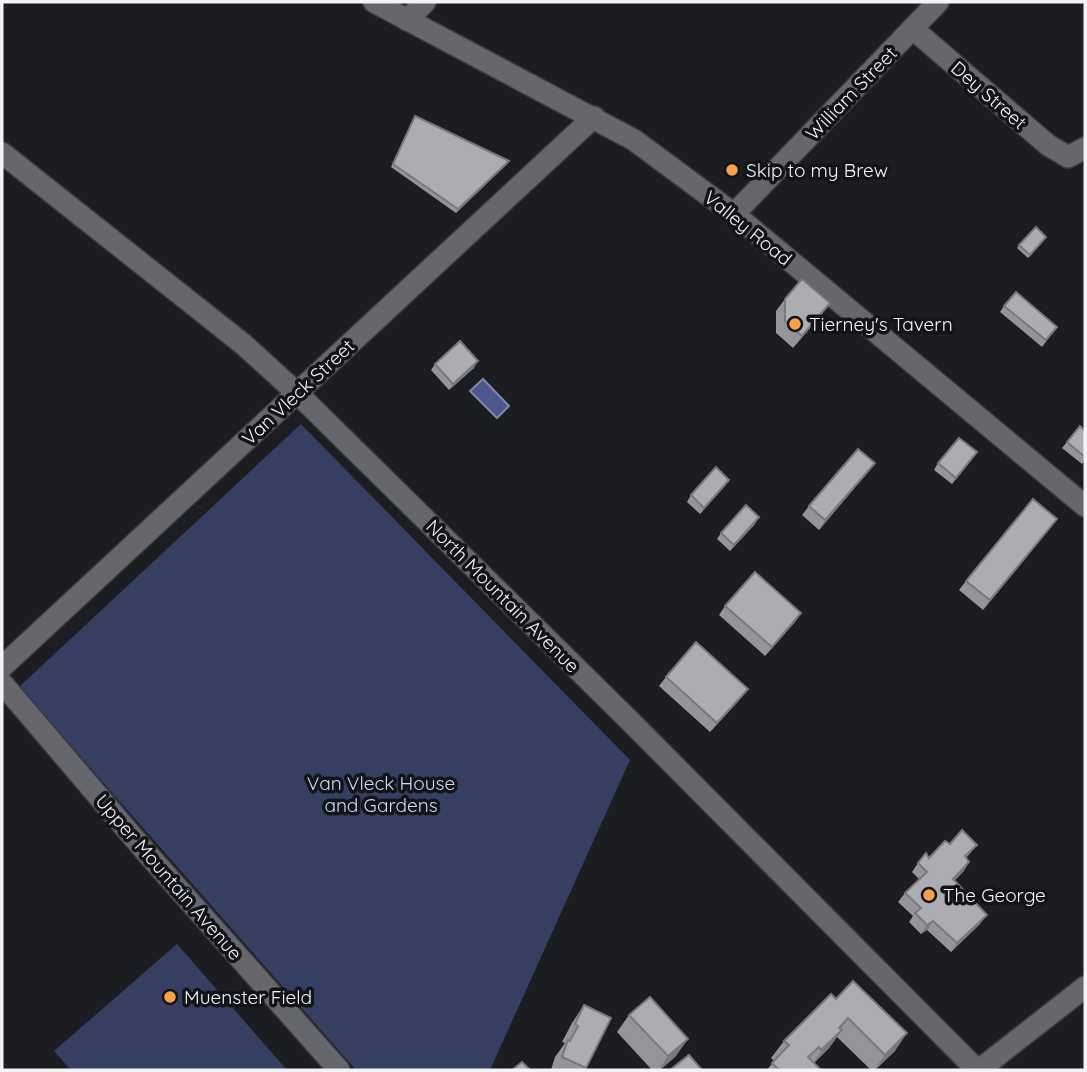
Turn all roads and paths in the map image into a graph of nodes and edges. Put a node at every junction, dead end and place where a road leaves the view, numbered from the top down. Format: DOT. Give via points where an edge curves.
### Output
graph roads {
  1 [pos="374,2"];
  2 [pos="425,2"];
  3 [pos="938,2"];
  4 [pos="407,20"];
  5 [pos="913,29"];
  6 [pos="594,117"];
  7 [pos="1077,152"];
  8 [pos="2,153"];
  9 [pos="734,214"];
  10 [pos="297,393"];
  11 [pos="1085,506"];
  12 [pos="2,667"];
  13 [pos="2,683"];
  14 [pos="1085,987"];
  15 [pos="338,1070"];
  16 [pos="978,1070"];
  1 -- 4 [label="street, Valley Road"];
  2 -- 4 [label="street"];
  3 -- 5 [label="street, William Street"];
  4 -- 6 [label="street, Valley Road"];
  5 -- 7 [label="street, Dey Street" via="1048,145"];
  5 -- 9 [label="street, William Street"];
  6 -- 9 [label="street, Valley Road" via="634,140"];
  6 -- 10 [label="street, Van Vleck Street"];
  8 -- 10 [label="street, North Mountain Avenue" via="243,344"];
  9 -- 11 [label="street, Valley Road"];
  10 -- 12 [label="street, Van Vleck Street"];
  10 -- 16 [label="street, North Mountain Avenue"];
  13 -- 15 [label="street, Upper Mountain Avenue"];
  14 -- 16 [label="street"];
}
